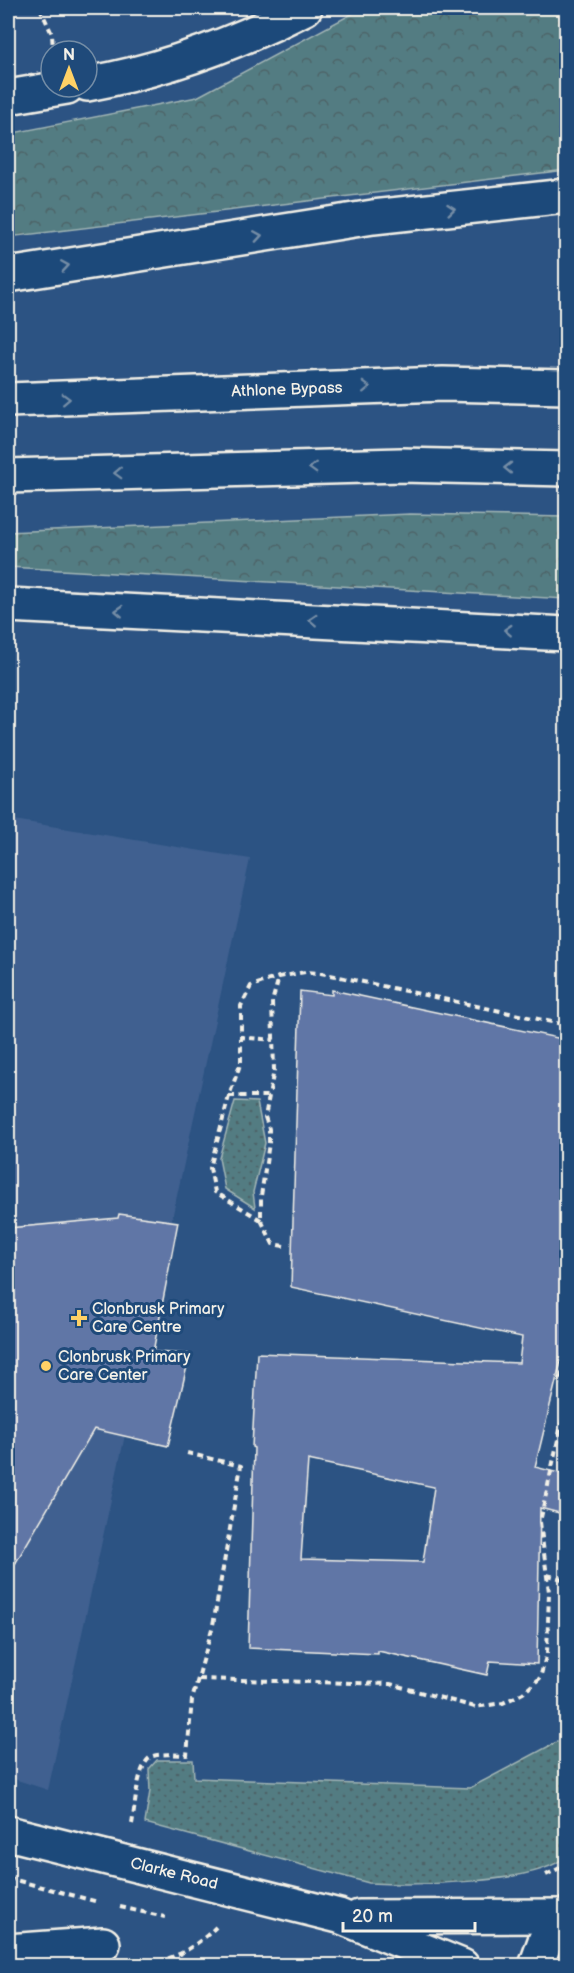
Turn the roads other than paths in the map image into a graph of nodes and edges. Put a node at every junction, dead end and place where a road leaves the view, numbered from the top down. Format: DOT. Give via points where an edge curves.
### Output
graph roads {
  1 [pos="305,8"];
  2 [pos="99,81"];
  3 [pos="39,92"];
  4 [pos="8,98"];
  5 [pos="567,196"];
  6 [pos="8,275"];
  7 [pos="567,387"];
  8 [pos="8,400"];
  9 [pos="567,469"];
  10 [pos="8,476"];
  11 [pos="8,605"];
  12 [pos="567,633"];
  13 [pos="8,1833"];
  14 [pos="339,1916"];
  15 [pos="567,1916"];
  16 [pos="567,1922"];
  17 [pos="103,1944"];
  18 [pos="8,1951"];
  19 [pos="462,1965"];
  20 [pos="536,1965"];
  1 -- 2 [label="main road" via="214,51"];
  3 -- 4 [label="main road"];
  6 -- 5 [label="main road, one-way" via="373,218"];
  8 -- 7 [label="main road, Athlone Bypass, one-way" via="443,384"];
  9 -- 10 [label="main road, one-way" via="401,465"];
  12 -- 11 [label="main road, one-way"];
  13 -- 14 [label="main road, Clarke Road"];
  14 -- 15 [label="main road, Clarke Road"];
  14 -- 19 [label="main road, Clarke Road"];
  16 -- 20 [label="main road" via="546,1941"];
  17 -- 18 [label="main road"];
}
